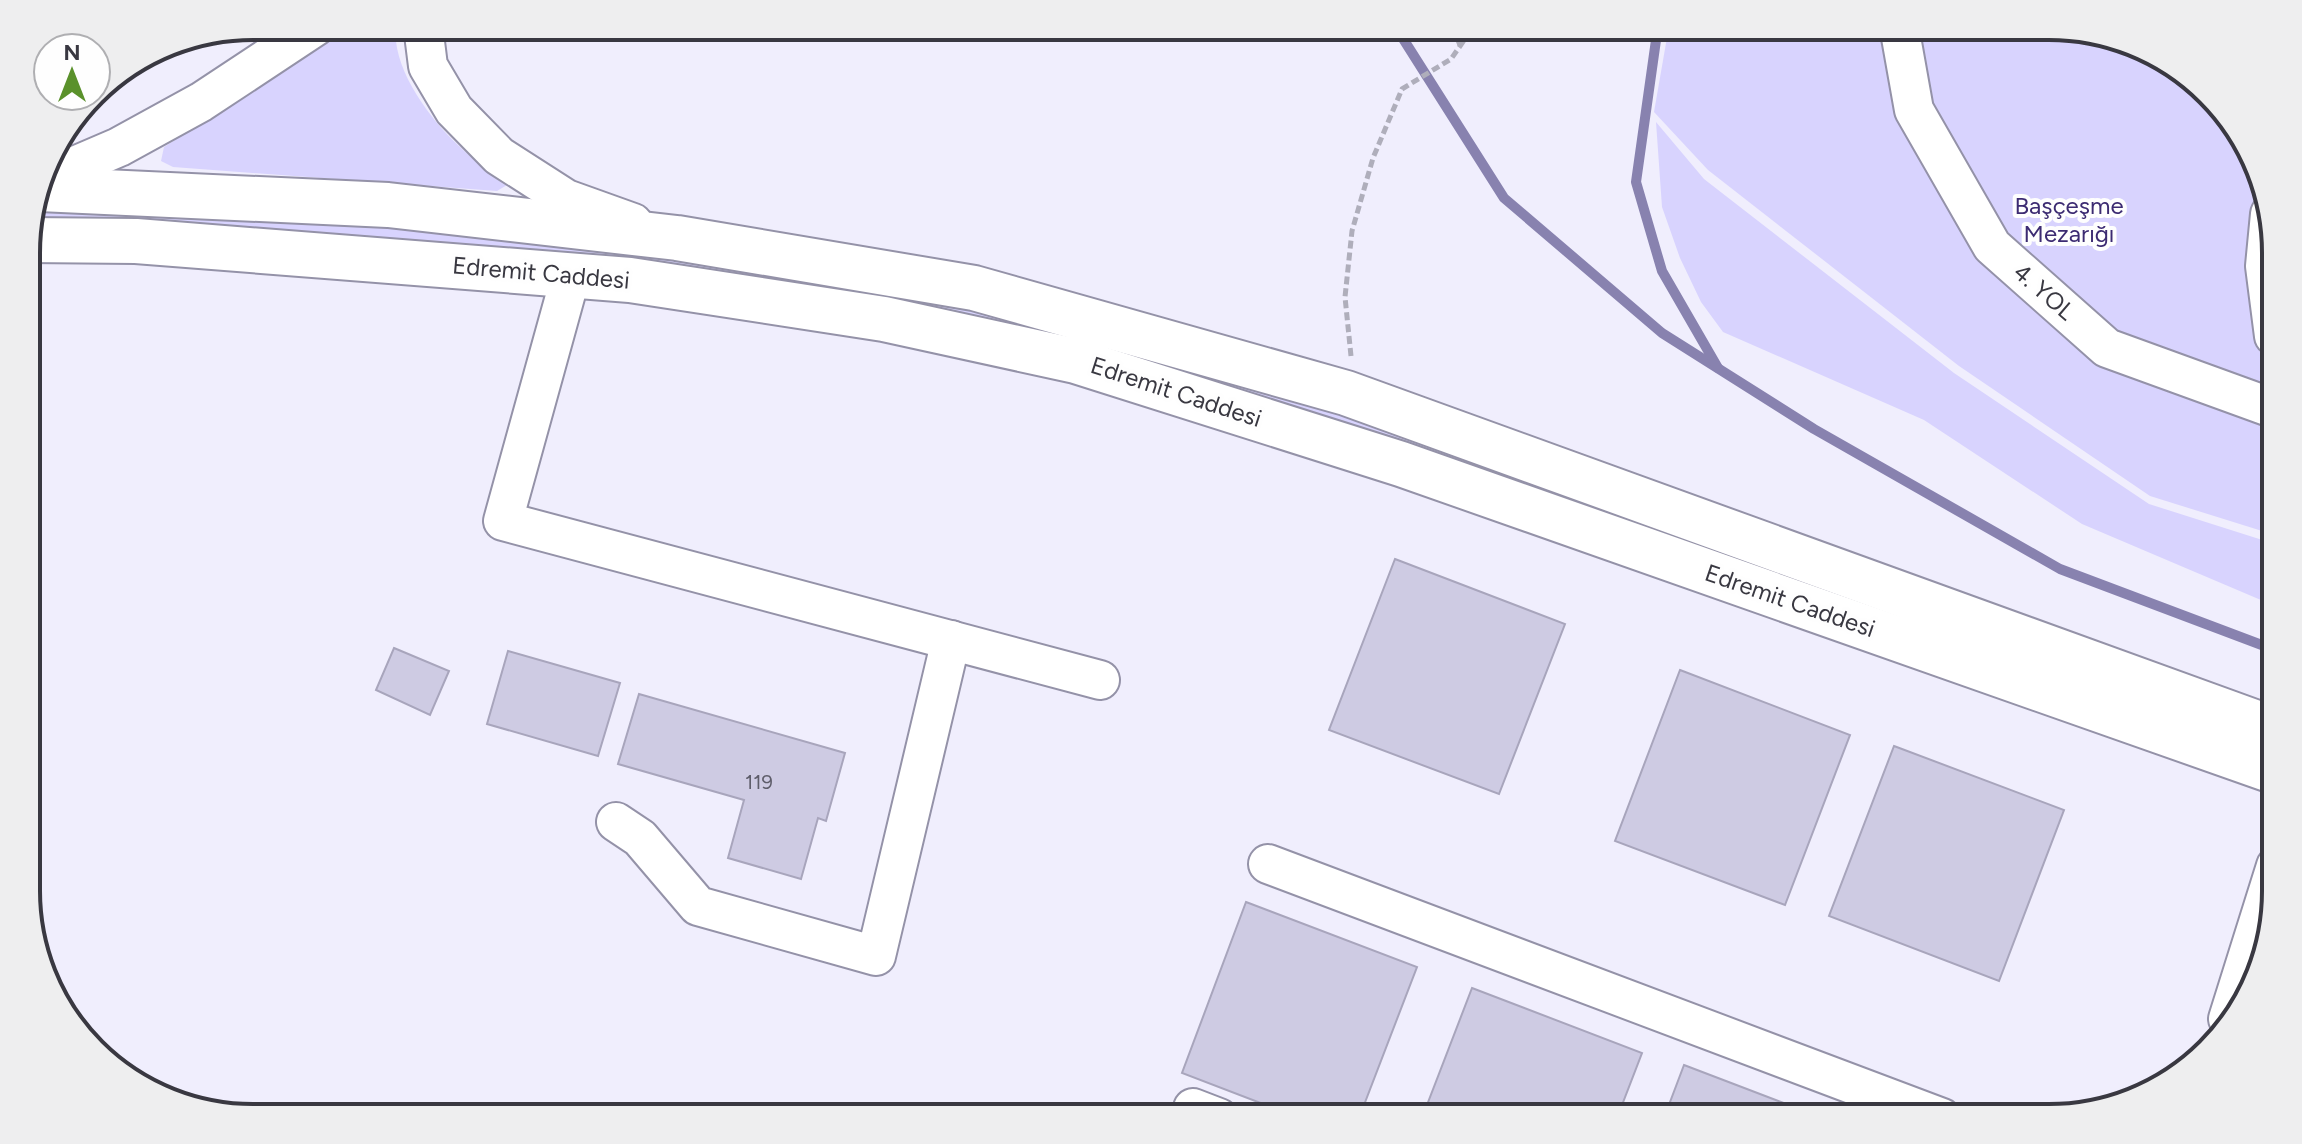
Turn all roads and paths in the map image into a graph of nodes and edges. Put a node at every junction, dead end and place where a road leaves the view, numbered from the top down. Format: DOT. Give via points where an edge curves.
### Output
graph roads {
  1 [pos="295,40"];
  2 [pos="425,40"];
  3 [pos="1458,40"];
  4 [pos="1464,40"];
  5 [pos="1902,40"];
  6 [pos="1460,45"];
  7 [pos="55,174"];
  8 [pos="50,189"];
  9 [pos="677,238"];
  10 [pos="40,240"];
  11 [pos="571,275"];
  12 [pos="1351,358"];
  13 [pos="2262,404"];
  14 [pos="951,640"];
  15 [pos="1100,680"];
  16 [pos="2262,725"];
  17 [pos="2262,767"];
  18 [pos="616,822"];
  19 [pos="1268,864"];
  20 [pos="2260,916"];
  21 [pos="2237,990"];
  22 [pos="1905,1104"];
  1 -- 7 [label="street" via="201,102"];
  2 -- 9 [label="street" via="428,66 454,110 499,156 566,199"];
  3 -- 6 [label="path"];
  4 -- 6 [label="path"];
  5 -- 13 [label="street, 4. YOL" via="1914,110 1992,246 2107,348"];
  6 -- 12 [label="path" via="1451,59 1402,89 1373,158 1352,231 1345,297"];
  8 -- 9 [label="highway, Edremit Caddesi" via="388,205"];
  9 -- 16 [label="highway, Edremit Caddesi" via="974,288 1346,393"];
  10 -- 11 [label="highway, Edremit Caddesi" via="136,241"];
  11 -- 14 [label="street" via="503,521"];
  11 -- 17 [label="highway, Edremit Caddesi" via="884,319 1076,361 1401,464"];
  14 -- 15 [label="street"];
  14 -- 18 [label="street" via="876,956 698,906 640,838"];
  19 -- 22 [label="street"];
  20 -- 21 [label="street"];
}
